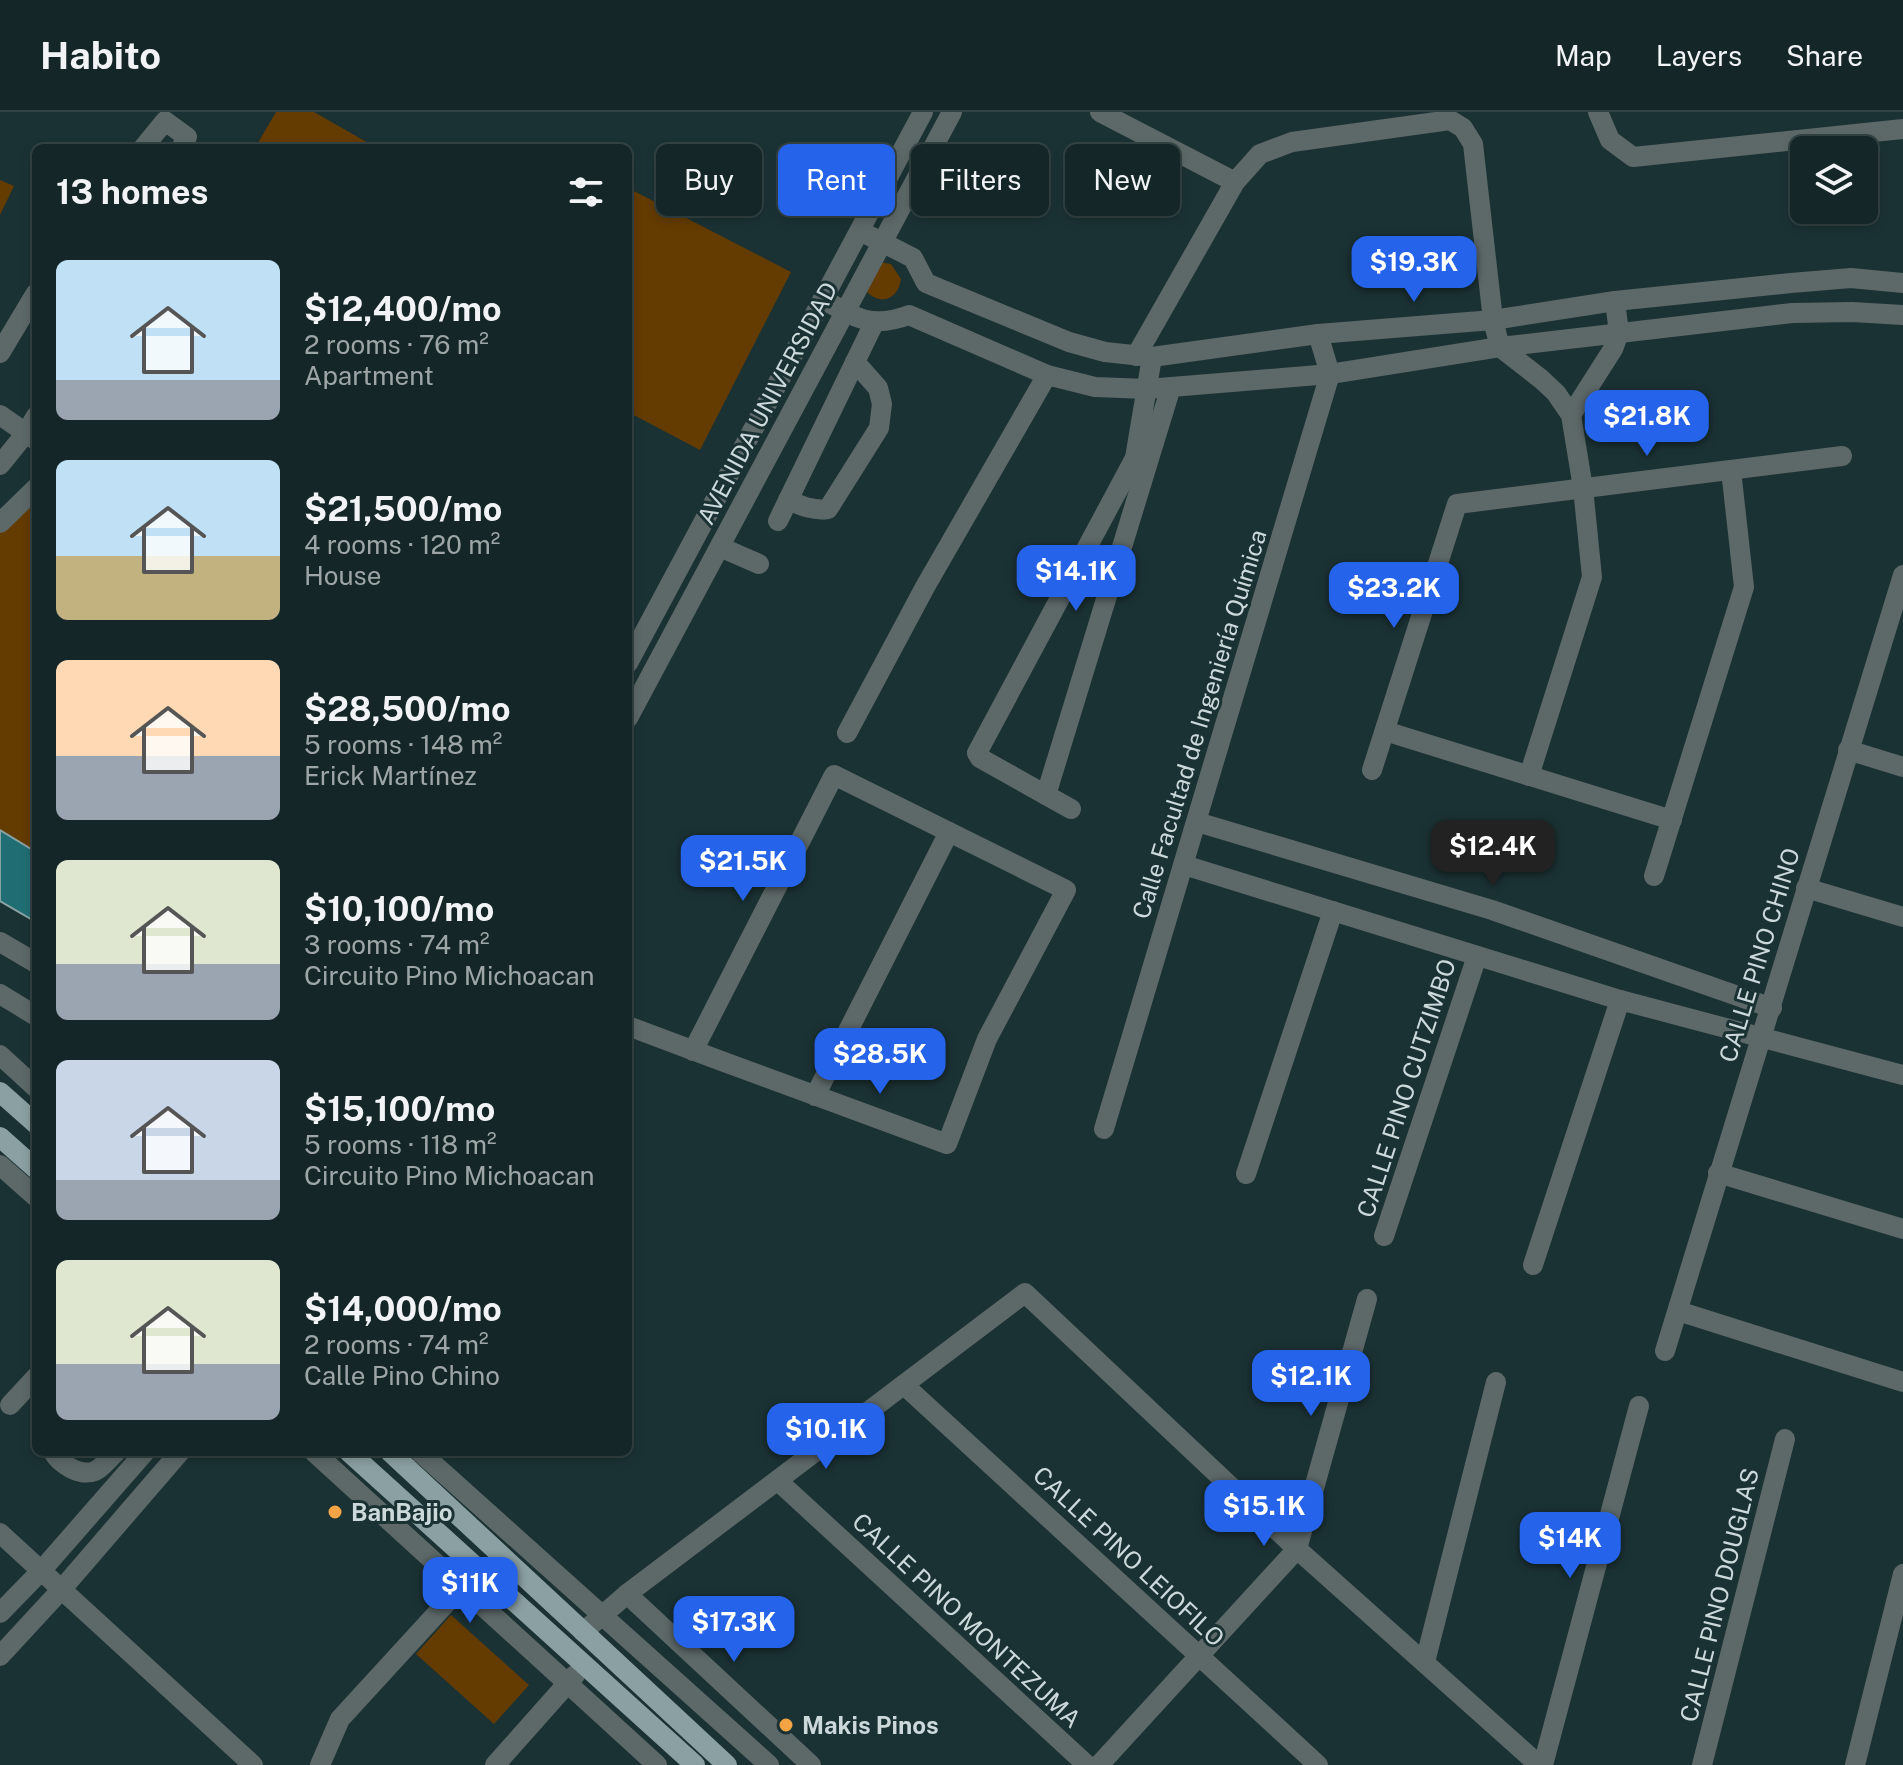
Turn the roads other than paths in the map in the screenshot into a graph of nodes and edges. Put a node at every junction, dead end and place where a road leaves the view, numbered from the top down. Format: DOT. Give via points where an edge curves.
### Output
graph roads {
  1 [pos="923,112"];
  2 [pos="952,112"];
  3 [pos="1100,112"];
  4 [pos="1598,112"];
  5 [pos="1903,129"];
  6 [pos="146,144"];
  7 [pos="183,144"];
  8 [pos="1235,182"];
  9 [pos="860,231"];
  10 [pos="884,242"];
  11 [pos="1903,283"];
  12 [pos="823,299"];
  13 [pos="32,300"];
  14 [pos="1615,301"];
  15 [pos="845,312"];
  16 [pos="1903,315"];
  17 [pos="1493,320"];
  18 [pos="874,323"];
  19 [pos="1619,333"];
  20 [pos="1318,334"];
  21 [pos="1500,347"];
  22 [pos="0,353"];
  23 [pos="1144,357"];
  24 [pos="855,362"];
  25 [pos="1330,374"];
  26 [pos="1047,375"];
  27 [pos="1171,387"];
  28 [pos="1147,389"];
  29 [pos="0,415"];
  30 [pos="1571,415"];
  31 [pos="789,417"];
  32 [pos="32,430"];
  33 [pos="32,431"];
  34 [pos="820,434"];
  35 [pos="1842,456"];
  36 [pos="1142,460"];
  37 [pos="0,465"];
  38 [pos="1731,470"];
  39 [pos="1583,488"];
  40 [pos="32,492"];
  41 [pos="788,500"];
  42 [pos="778,521"];
  43 [pos="0,523"];
  44 [pos="720,547"];
  45 [pos="759,564"];
  46 [pos="1903,575"];
  47 [pos="1898,612"];
  48 [pos="632,656"];
  49 [pos="632,711"];
  50 [pos="1385,731"];
  51 [pos="847,733"];
  52 [pos="1848,750"];
  53 [pos="1903,767"];
  54 [pos="1372,770"];
  55 [pos="1529,776"];
  56 [pos="1046,795"];
  57 [pos="1071,809"];
  58 [pos="1672,820"];
  59 [pos="1197,822"];
  60 [pos="949,832"];
  61 [pos="1184,865"];
  62 [pos="1654,876"];
  63 [pos="1806,888"];
  64 [pos="1333,911"];
  65 [pos="1903,917"];
  66 [pos="0,942"];
  67 [pos="1477,956"];
  68 [pos="32,961"];
  69 [pos="0,994"];
  70 [pos="1620,1000"];
  71 [pos="1772,1008"];
  72 [pos="32,1014"];
  73 [pos="632,1028"];
  74 [pos="1762,1038"];
  75 [pos="693,1051"];
  76 [pos="0,1055"];
  77 [pos="1903,1075"];
  78 [pos="32,1084"];
  79 [pos="0,1092"];
  80 [pos="807,1093"];
  81 [pos="32,1120"];
  82 [pos="1104,1129"];
  83 [pos="0,1137"];
  84 [pos="0,1165"];
  85 [pos="32,1165"];
  86 [pos="1718,1173"];
  87 [pos="1246,1174"];
  88 [pos="32,1193"];
  89 [pos="1903,1229"];
  90 [pos="1384,1236"];
  91 [pos="1533,1265"];
  92 [pos="1367,1299"];
  93 [pos="1678,1311"];
  94 [pos="1665,1351"];
  95 [pos="32,1381"];
  96 [pos="1496,1382"];
  97 [pos="1903,1382"];
  98 [pos="904,1385"];
  99 [pos="10,1405"];
  100 [pos="1639,1406"];
  101 [pos="1785,1439"];
  102 [pos="56,1456"];
  103 [pos="112,1456"];
  104 [pos="177,1456"];
  105 [pos="318,1456"];
  106 [pos="353,1456"];
  107 [pos="394,1456"];
  108 [pos="424,1456"];
  109 [pos="140,1457"];
  110 [pos="778,1481"];
  111 [pos="154,1482"];
  112 [pos="0,1533"];
  113 [pos="1297,1549"];
  114 [pos="41,1571"];
  115 [pos="1903,1574"];
  116 [pos="461,1587"];
  117 [pos="61,1590"];
  118 [pos="627,1594"];
  119 [pos="0,1613"];
  120 [pos="602,1616"];
  121 [pos="583,1632"];
  122 [pos="0,1656"];
  123 [pos="1200,1657"];
  124 [pos="1903,1660"];
  125 [pos="1425,1662"];
  126 [pos="585,1664"];
  127 [pos="1881,1667"];
  128 [pos="567,1683"];
  129 [pos="253,1765"];
  130 [pos="320,1765"];
  131 [pos="495,1765"];
  132 [pos="657,1765"];
  133 [pos="695,1765"];
  134 [pos="727,1765"];
  135 [pos="769,1765"];
  136 [pos="811,1765"];
  137 [pos="1087,1765"];
  138 [pos="1099,1765"];
  139 [pos="1318,1765"];
  140 [pos="1541,1765"];
  141 [pos="1702,1765"];
  142 [pos="1855,1765"];
  1 -- 9 [label="street, AVENIDA UNIVERSIDAD"];
  2 -- 10 [label="street, AVENIDA UNIVERSIDAD"];
  3 -- 8 [label="street"];
  4 -- 5 [label="street" via="1610,140 1633,157"];
  6 -- 7 [label="street" via="165,121 187,137"];
  8 -- 17 [label="street" via="1260,154 1292,142 1450,120 1473,144"];
  8 -- 23 [label="street"];
  9 -- 10 [label="street"];
  9 -- 12 [label="street, AVENIDA UNIVERSIDAD"];
  10 -- 15 [label="street, AVENIDA UNIVERSIDAD"];
  10 -- 23 [label="street" via="913,258 926,283 1069,342"];
  11 -- 14 [label="street" via="1851,278"];
  12 -- 15 [label="street"];
  12 -- 48 [label="street, AVENIDA UNIVERSIDAD"];
  13 -- 22 [label="street"];
  14 -- 17 [label="street"];
  14 -- 19 [label="street"];
  15 -- 18 [label="street"];
  15 -- 31 [label="street, AVENIDA UNIVERSIDAD"];
  16 -- 19 [label="street" via="1792,313"];
  17 -- 20 [label="street"];
  17 -- 21 [label="street"];
  18 -- 24 [label="street"];
  18 -- 26 [label="street" via="909,315"];
  19 -- 21 [label="street"];
  19 -- 30 [label="street"];
  20 -- 23 [label="street"];
  20 -- 25 [label="street"];
  21 -- 25 [label="street"];
  21 -- 30 [label="street" via="1556,393"];
  23 -- 28 [label="street"];
  24 -- 34 [label="street"];
  24 -- 41 [label="street" via="878,388 879,428 828,509"];
  25 -- 27 [label="street"];
  25 -- 59 [label="street, Calle Facultad de Ingenierίa Quίmica"];
  26 -- 28 [label="street" via="1095,387"];
  26 -- 51 [label="street"];
  27 -- 28 [label="street"];
  27 -- 36 [label="street"];
  28 -- 36 [label="street"];
  29 -- 32 [label="street"];
  30 -- 39 [label="street"];
  31 -- 34 [label="street"];
  31 -- 44 [label="street, AVENIDA UNIVERSIDAD"];
  33 -- 37 [label="street"];
  34 -- 41 [label="street"];
  35 -- 38 [label="street"];
  36 -- 56 [label="street"];
  36 -- 56 [label="street" via="977,753"];
  38 -- 39 [label="street"];
  38 -- 58 [label="street" via="1744,587"];
  39 -- 50 [label="street" via="1457,504"];
  39 -- 55 [label="street" via="1592,577"];
  40 -- 43 [label="street"];
  41 -- 42 [label="street"];
  44 -- 45 [label="street"];
  44 -- 49 [label="street, AVENIDA UNIVERSIDAD"];
  46 -- 47 [label="street, CALLE PINO CHINO"];
  47 -- 52 [label="street, CALLE PINO CHINO"];
  50 -- 54 [label="street"];
  50 -- 55 [label="street"];
  52 -- 53 [label="street"];
  52 -- 63 [label="street, CALLE PINO CHINO"];
  55 -- 58 [label="street"];
  56 -- 57 [label="street"];
  58 -- 62 [label="street"];
  59 -- 61 [label="street, Calle Facultad de Ingenierίa Quίmica"];
  59 -- 71 [label="street" via="1492,910"];
  60 -- 75 [label="street" via="834,775"];
  60 -- 80 [label="street"];
  60 -- 80 [label="street" via="1066,890 987,1039 947,1144"];
  61 -- 64 [label="street"];
  61 -- 82 [label="street, Calle Facultad de Ingenierίa Quίmica"];
  63 -- 65 [label="street"];
  63 -- 71 [label="street, CALLE PINO CHINO"];
  64 -- 67 [label="street"];
  64 -- 87 [label="street"];
  66 -- 68 [label="street"];
  67 -- 70 [label="street"];
  67 -- 90 [label="street, CALLE PINO CUTZIMBO"];
  69 -- 72 [label="street"];
  70 -- 74 [label="street"];
  70 -- 91 [label="street"];
  71 -- 74 [label="street, CALLE PINO CHINO"];
  73 -- 75 [label="street"];
  74 -- 77 [label="street"];
  74 -- 86 [label="street, CALLE PINO CHINO"];
  75 -- 80 [label="street"];
  76 -- 78 [label="street"];
  79 -- 81 [label="main road"];
  83 -- 85 [label="main road"];
  84 -- 88 [label="street"];
  86 -- 89 [label="street"];
  86 -- 93 [label="street, CALLE PINO CHINO"];
  92 -- 113 [label="street"];
  93 -- 94 [label="street, CALLE PINO CHINO"];
  93 -- 97 [label="street"];
  95 -- 99 [label="street"];
  96 -- 125 [label="street"];
  98 -- 110 [label="street"];
  98 -- 113 [label="street" via="1025,1293"];
  98 -- 123 [label="street, CALLE PINO LEIOFILO"];
  100 -- 140 [label="street"];
  101 -- 141 [label="street, CALLE PINO DOUGLAS"];
  102 -- 103 [label="street" via="65,1466 83,1472 95,1471"];
  104 -- 111 [label="street"];
  105 -- 116 [label="street"];
  106 -- 126 [label="main road"];
  107 -- 121 [label="main road"];
  108 -- 120 [label="street"];
  109 -- 111 [label="street"];
  109 -- 114 [label="street"];
  110 -- 118 [label="street"];
  110 -- 137 [label="street, CALLE PINO MONTEZUMA"];
  111 -- 117 [label="street"];
  112 -- 114 [label="street"];
  113 -- 123 [label="street"];
  113 -- 125 [label="street"];
  114 -- 117 [label="street"];
  114 -- 119 [label="street"];
  115 -- 127 [label="street"];
  116 -- 128 [label="street"];
  116 -- 130 [label="street" via="340,1719"];
  117 -- 122 [label="street"];
  117 -- 129 [label="street"];
  118 -- 120 [label="street"];
  118 -- 136 [label="street"];
  120 -- 121 [label="street"];
  120 -- 135 [label="street"];
  121 -- 134 [label="main road"];
  123 -- 138 [label="street"];
  123 -- 139 [label="street, CALLE PINO LEIOFILO"];
  124 -- 127 [label="street"];
  125 -- 140 [label="street"];
  126 -- 128 [label="street"];
  126 -- 133 [label="main road"];
  127 -- 142 [label="street"];
  128 -- 131 [label="street"];
  128 -- 132 [label="street"];
}
